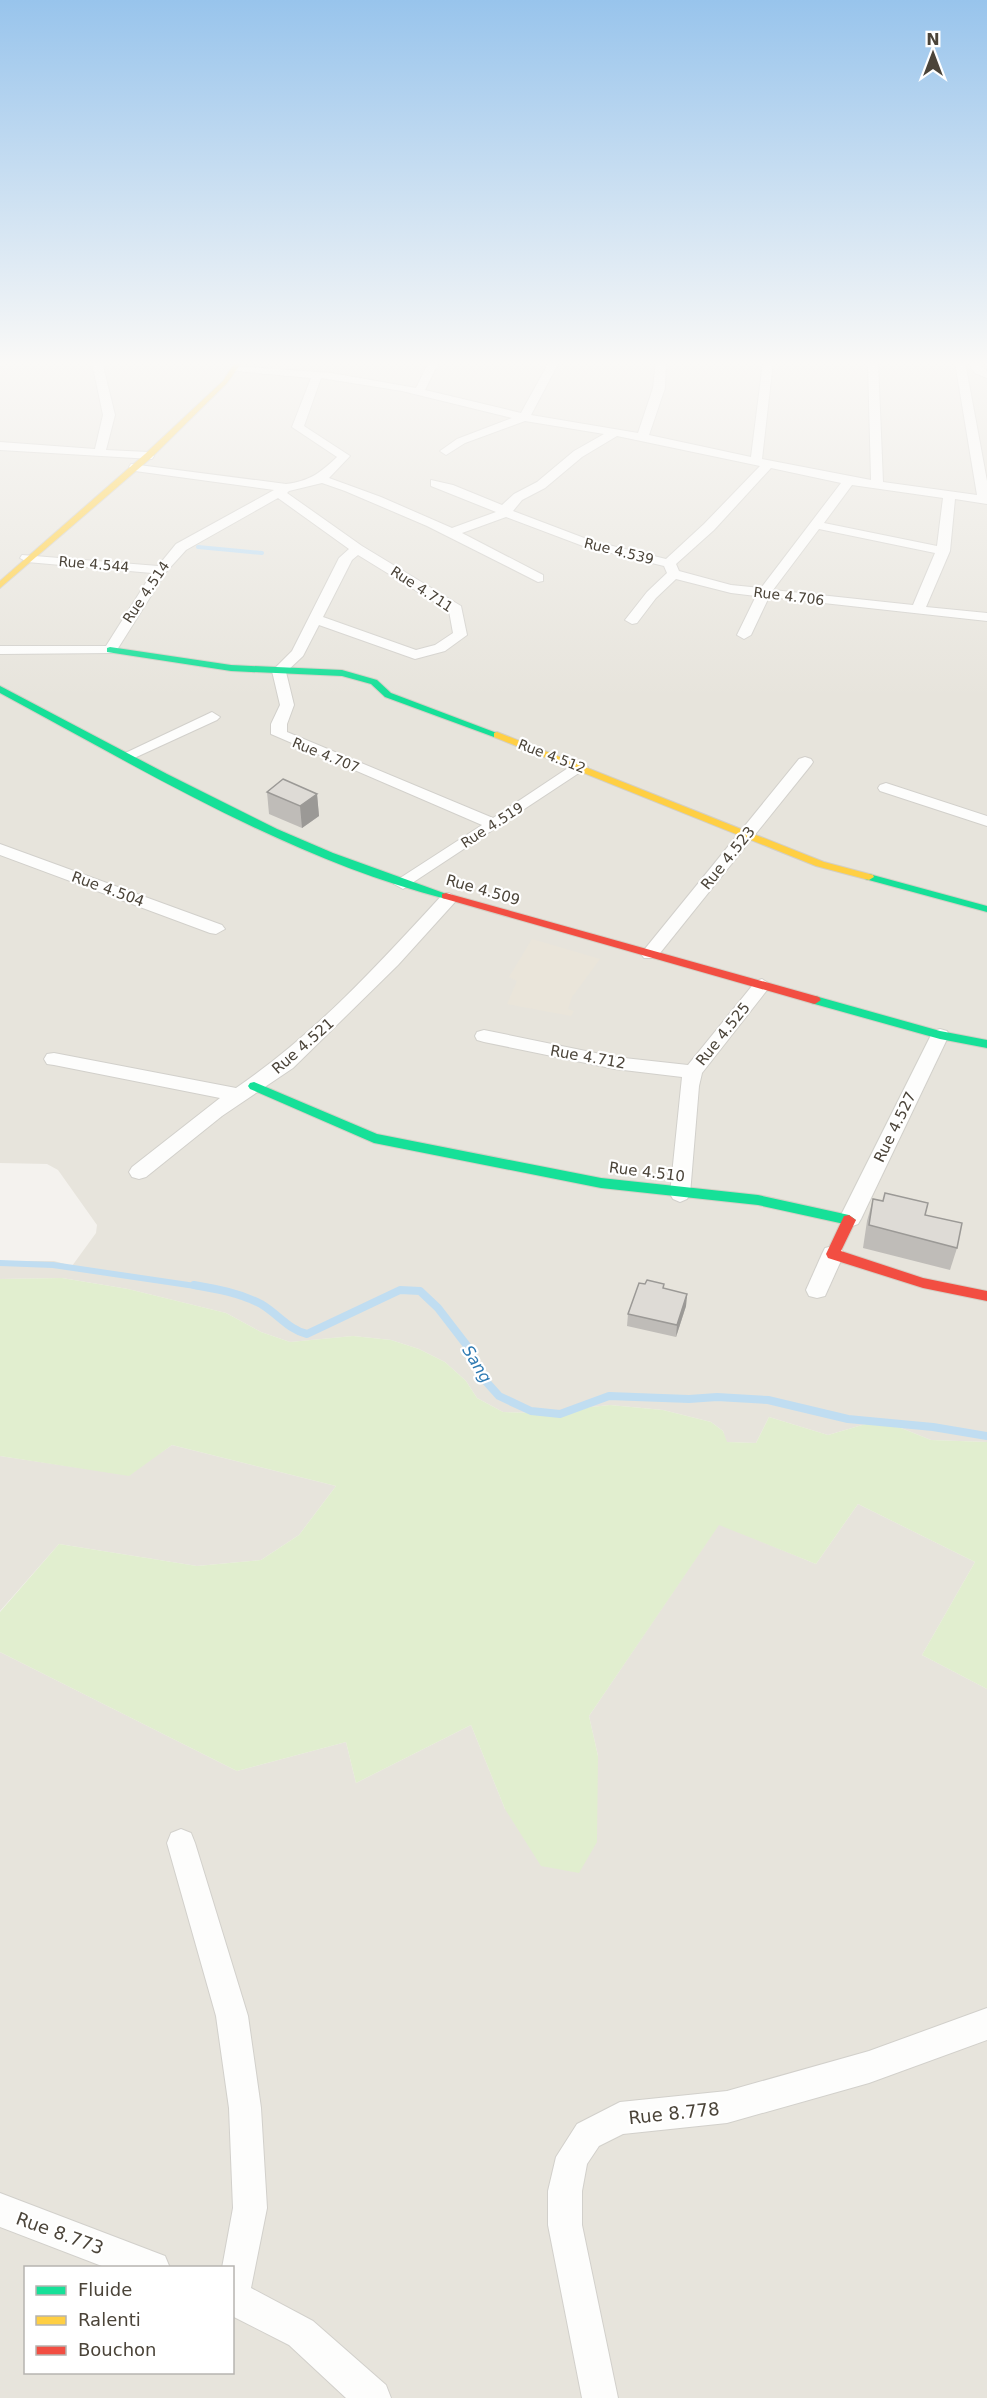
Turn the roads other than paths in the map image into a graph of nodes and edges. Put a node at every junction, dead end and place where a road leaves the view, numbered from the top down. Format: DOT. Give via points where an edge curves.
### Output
graph roads {
  1 [pos="127,474"];
  2 [pos="179,474"];
  3 [pos="326,474"];
  4 [pos="553,474"];
  5 [pos="753,474"];
  6 [pos="815,474"];
  7 [pos="877,474"];
  8 [pos="981,474"];
  9 [pos="321,479"];
  10 [pos="849,481"];
  11 [pos="435,483"];
  12 [pos="877,485"];
  13 [pos="283,490"];
  14 [pos="949,496"];
  15 [pos="986,499"];
  16 [pos="507,512"];
  17 [pos="816,525"];
  18 [pos="450,533"];
  19 [pos="357,549"];
  20 [pos="943,551"];
  21 [pos="27,558"];
  22 [pos="671,568"];
  23 [pos="161,570"];
  24 [pos="538,578"];
  25 [pos="0,585"];
  26 [pos="764,593"];
  27 [pos="918,610"];
  28 [pos="987,617"];
  29 [pos="317,619"];
  30 [pos="632,620"];
  31 [pos="744,635"];
  32 [pos="0,650"];
  33 [pos="110,650"];
  34 [pos="279,671"];
  35 [pos="0,689"];
  36 [pos="212,717"];
  37 [pos="127,756"];
  38 [pos="805,762"];
  39 [pos="580,767"];
  40 [pos="886,788"];
  41 [pos="987,821"];
  42 [pos="494,824"];
  43 [pos="748,833"];
  44 [pos="0,849"];
  45 [pos="404,884"];
  46 [pos="449,898"];
  47 [pos="987,909"];
  48 [pos="216,929"];
  49 [pos="650,954"];
  50 [pos="762,985"];
  51 [pos="940,1035"];
  52 [pos="484,1036"];
  53 [pos="987,1044"];
  54 [pos="54,1059"];
  55 [pos="693,1072"];
  56 [pos="246,1090"];
  57 [pos="139,1172"];
  58 [pos="680,1194"];
  59 [pos="850,1219"];
  60 [pos="833,1254"];
  61 [pos="817,1290"];
  62 [pos="987,1296"];
  63 [pos="181,1843"];
  64 [pos="987,2024"];
  65 [pos="0,2210"];
  66 [pos="148,2266"];
  67 [pos="234,2289"];
  68 [pos="234,2298"];
  69 [pos="373,2398"];
  70 [pos="600,2398"];
  1 -- 21 [label="street"];
  2 -- 13 [label="street"];
  3 -- 9 [label="street"];
  4 -- 16 [label="street" via="518,497"];
  5 -- 22 [label="street, Rue 4.539"];
  6 -- 10 [label="street"];
  7 -- 12 [label="street"];
  8 -- 15 [label="street"];
  9 -- 13 [label="street"];
  9 -- 18 [label="street" via="359,491"];
  10 -- 12 [label="street"];
  10 -- 17 [label="street"];
  11 -- 16 [label="street, Rue 4.539"];
  12 -- 14 [label="street"];
  13 -- 19 [label="street"];
  13 -- 23 [label="street, Rue 4.514" via="190,541"];
  14 -- 15 [label="street"];
  14 -- 20 [label="street"];
  16 -- 18 [label="street"];
  16 -- 22 [label="street, Rue 4.539" via="590,544"];
  17 -- 20 [label="street"];
  17 -- 26 [label="street"];
  18 -- 24 [label="street"];
  19 -- 29 [label="street" via="346,558"];
  19 -- 29 [label="street, Rue 4.711" via="456,609 460,635 440,648 415,655"];
  20 -- 27 [label="street"];
  21 -- 23 [label="street, Rue 4.544"];
  21 -- 25 [label="street"];
  22 -- 26 [label="street, Rue 4.706" via="731,589"];
  22 -- 30 [label="street" via="663,587 647,598"];
  23 -- 33 [label="street, Rue 4.514"];
  26 -- 27 [label="street, Rue 4.706"];
  26 -- 31 [label="street"];
  27 -- 28 [label="street, Rue 4.706"];
  29 -- 34 [label="street" via="298,653"];
  32 -- 33 [label="street"];
  33 -- 34 [label="street, Rue 4.512" via="231,669"];
  34 -- 39 [label="street, Rue 4.512" via="342,673 365,678 388,695"];
  34 -- 42 [label="street, Rue 4.707" via="287,705 279,724 282,737"];
  35 -- 37 [label="street, Rue 4.509"];
  36 -- 37 [label="street"];
  37 -- 45 [label="street, Rue 4.509" via="305,847"];
  38 -- 43 [label="street, Rue 4.523"];
  39 -- 42 [label="street, Rue 4.519"];
  39 -- 43 [label="street, Rue 4.512"];
  40 -- 41 [label="street"];
  42 -- 45 [label="street, Rue 4.519"];
  43 -- 47 [label="street, Rue 4.512" via="820,864"];
  43 -- 49 [label="street, Rue 4.523"];
  44 -- 48 [label="street, Rue 4.504"];
  45 -- 46 [label="street, Rue 4.509"];
  46 -- 49 [label="street, Rue 4.509"];
  46 -- 56 [label="street, Rue 4.521" via="317,1036 286,1064"];
  49 -- 50 [label="street, Rue 4.509"];
  50 -- 51 [label="street, Rue 4.509"];
  50 -- 55 [label="street, Rue 4.525"];
  51 -- 53 [label="street, Rue 4.509"];
  51 -- 59 [label="street, Rue 4.527"];
  52 -- 55 [label="street, Rue 4.712" via="615,1063"];
  54 -- 56 [label="street"];
  55 -- 58 [label="street, Rue 4.525"];
  56 -- 57 [label="street, Rue 4.521"];
  56 -- 58 [label="street, Rue 4.510" via="374,1138 601,1183"];
  58 -- 59 [label="street, Rue 4.510" via="758,1200"];
  59 -- 60 [label="street"];
  60 -- 61 [label="street"];
  60 -- 62 [label="street" via="923,1283"];
  63 -- 67 [label="street" via="232,2016 245,2108 250,2208"];
  64 -- 70 [label="street, Rue 8.778" via="869,2067 728,2107 620,2118 588,2135 572,2157 565,2191 565,2226"];
  65 -- 66 [label="street, Rue 8.773"];
  68 -- 69 [label="street" via="301,2333"];
}
